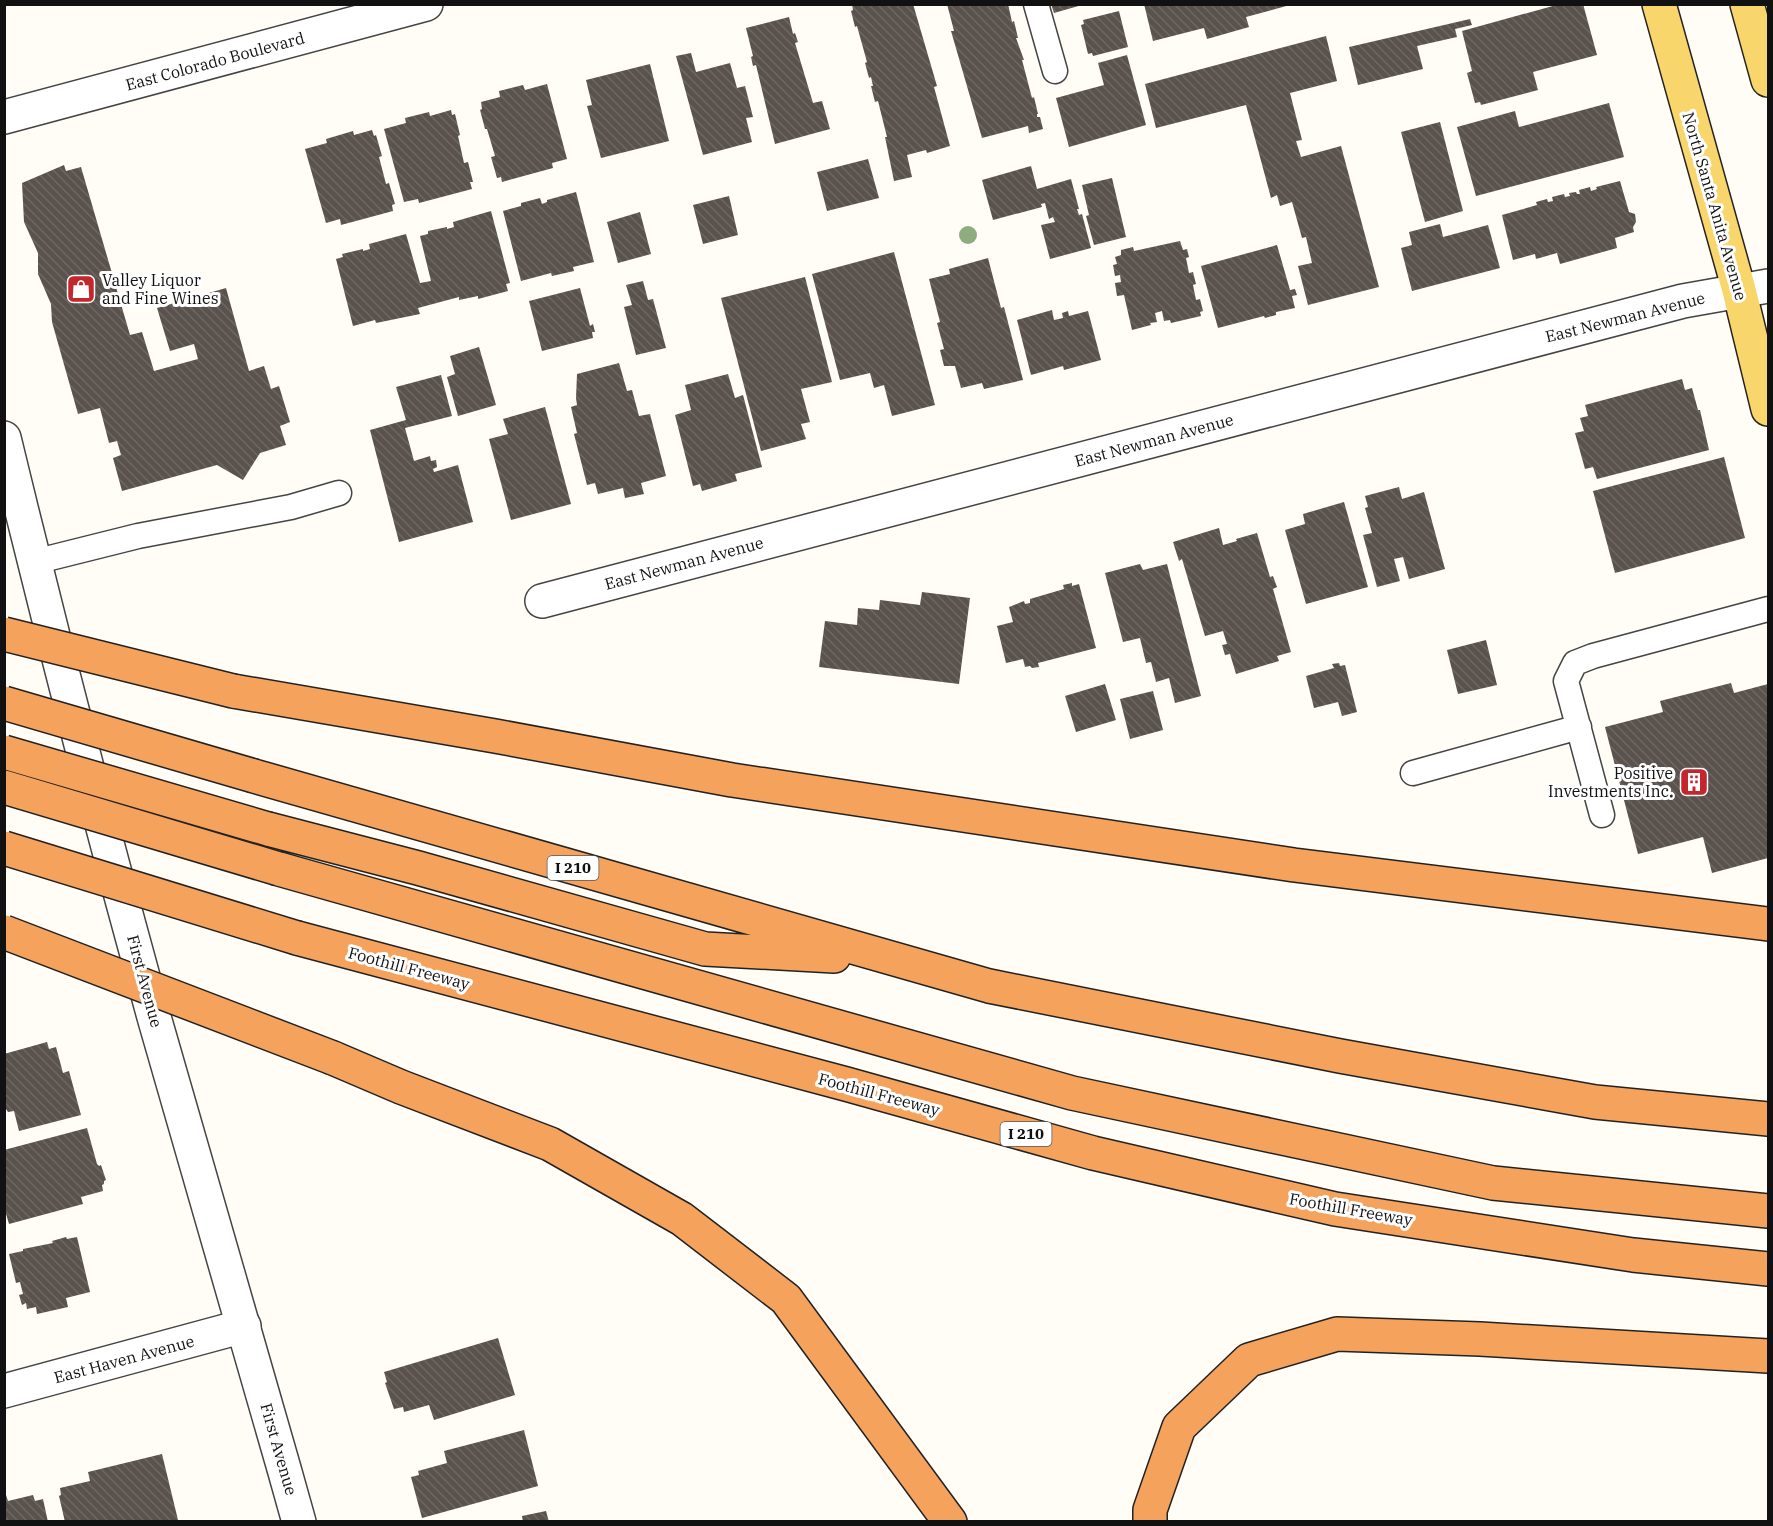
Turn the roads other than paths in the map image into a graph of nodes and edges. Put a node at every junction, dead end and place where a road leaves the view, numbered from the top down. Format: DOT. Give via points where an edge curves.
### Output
graph roads {
  1 [pos="426,4"];
  2 [pos="1036,4"];
  3 [pos="1659,4"];
  4 [pos="1747,4"];
  5 [pos="1055,72"];
  6 [pos="1768,80"];
  7 [pos="4,117"];
  8 [pos="1754,288"];
  9 [pos="1768,409"];
  10 [pos="4,438"];
  11 [pos="339,493"];
  12 [pos="34,562"];
  13 [pos="542,601"];
  14 [pos="1768,609"];
  15 [pos="4,634"];
  16 [pos="4,703"];
  17 [pos="1579,727"];
  18 [pos="4,752"];
  19 [pos="1413,773"];
  20 [pos="4,787"];
  21 [pos="1602,815"];
  22 [pos="4,848"];
  23 [pos="1768,924"];
  24 [pos="4,932"];
  25 [pos="893,959"];
  26 [pos="1768,1119"];
  27 [pos="1768,1211"];
  28 [pos="1768,1269"];
  29 [pos="244,1326"];
  30 [pos="1768,1356"];
  31 [pos="4,1391"];
  32 [pos="299,1521"];
  33 [pos="950,1521"];
  34 [pos="1150,1521"];
  1 -- 7 [label="street, East Colorado Boulevard"];
  2 -- 5 [label="lane"];
  3 -- 8 [label="main road, North Santa Anita Avenue"];
  4 -- 6 [label="main road"];
  8 -- 9 [label="main road, North Santa Anita Avenue"];
  8 -- 13 [label="street, East Newman Avenue" via="1698,297"];
  10 -- 12 [label="street, First Avenue"];
  11 -- 12 [label="lane" via="291,507 138,536"];
  12 -- 29 [label="street, First Avenue" via="151,1006"];
  14 -- 17 [label="lane" via="1575,663 1566,681"];
  15 -- 23 [label="highway, bridge" via="232,690 732,780 1294,865"];
  16 -- 25 [label="highway, I 210, bridge"];
  17 -- 19 [label="lane"];
  17 -- 21 [label="lane"];
  18 -- 25 [label="highway, bridge" via="705,949"];
  20 -- 27 [label="highway, bridge" via="279,869 1072,1093 1493,1183"];
  22 -- 28 [label="highway, Foothill Freeway / I 210, bridge" via="297,938 1093,1153 1335,1209 1633,1255"];
  24 -- 33 [label="highway, bridge" via="550,1144 682,1219 786,1299"];
  25 -- 26 [label="highway, I 210" via="989,986 1340,1056 1595,1102"];
  29 -- 31 [label="street, East Haven Avenue"];
  29 -- 32 [label="street, First Avenue"];
  30 -- 34 [label="highway" via="1336,1334 1249,1360 1179,1427 1150,1510"];
}
